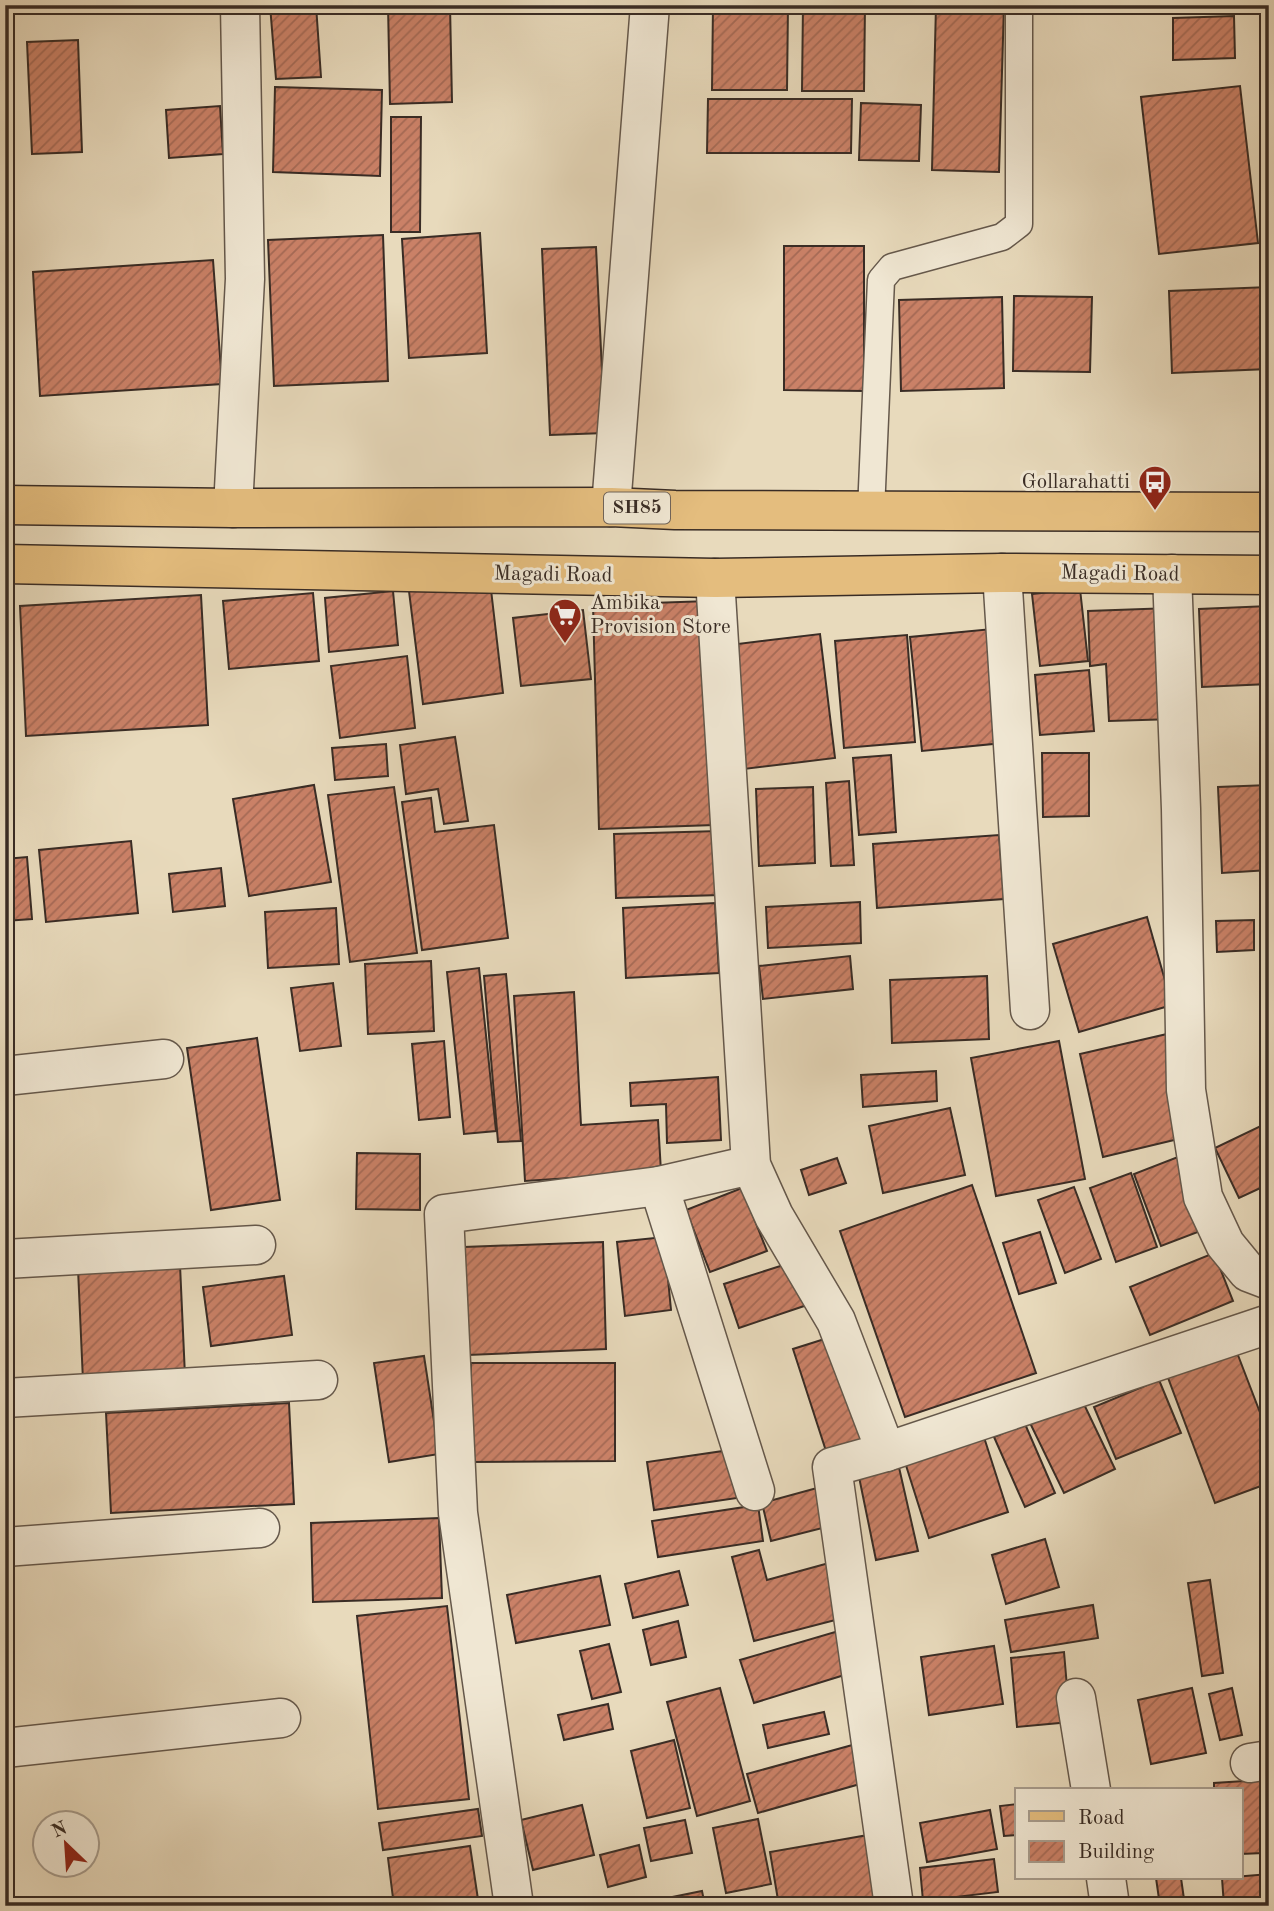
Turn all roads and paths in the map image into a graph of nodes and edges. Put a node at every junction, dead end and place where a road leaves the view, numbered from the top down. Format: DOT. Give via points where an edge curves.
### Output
graph roads {
  1 [pos="240,5"];
  2 [pos="650,5"];
  3 [pos="1019,5"];
  4 [pos="5,505"];
  5 [pos="611,507"];
  6 [pos="233,508"];
  7 [pos="870,511"];
  8 [pos="1269,512"];
  9 [pos="5,564"];
  10 [pos="1002,573"];
  11 [pos="1172,574"];
  12 [pos="1269,575"];
  13 [pos="715,578"];
  14 [pos="1030,1010"];
  15 [pos="164,1059"];
  16 [pos="5,1076"];
  17 [pos="751,1164"];
  18 [pos="659,1186"];
  19 [pos="256,1245"];
  20 [pos="5,1259"];
  21 [pos="1269,1280"];
  22 [pos="1269,1324"];
  23 [pos="318,1380"];
  24 [pos="5,1398"];
  25 [pos="886,1452"];
  26 [pos="755,1491"];
  27 [pos="260,1528"];
  28 [pos="5,1547"];
  29 [pos="1076,1698"];
  30 [pos="281,1718"];
  31 [pos="5,1748"];
  32 [pos="1091,1788"];
  33 [pos="1106,1880"];
  34 [pos="514,1906"];
  35 [pos="894,1906"];
  36 [pos="1110,1906"];
  1 -- 6 [label="street" via="244,279"];
  2 -- 5 [label="street"];
  3 -- 7 [label="lane" via="1019,224 1002,237 892,267 881,280"];
  4 -- 6 [label="main road, SH85"];
  5 -- 6 [label="main road, SH85"];
  5 -- 7 [label="main road, SH85"];
  7 -- 8 [label="main road, SH85"];
  9 -- 13 [label="main road, Magadi Road"];
  10 -- 11 [label="main road, Magadi Road"];
  10 -- 13 [label="main road, Magadi Road"];
  10 -- 14 [label="street"];
  11 -- 12 [label="main road, Magadi Road"];
  11 -- 21 [label="street" via="1186,1090 1203,1197 1225,1244 1248,1272"];
  13 -- 17 [label="street"];
  15 -- 16 [label="street"];
  17 -- 18 [label="street"];
  17 -- 25 [label="street" via="774,1216 836,1321"];
  18 -- 26 [label="street"];
  18 -- 34 [label="street" via="443,1214 458,1513"];
  19 -- 20 [label="street"];
  22 -- 25 [label="street"];
  23 -- 24 [label="street"];
  25 -- 35 [label="street" via="832,1467"];
  27 -- 28 [label="street"];
  29 -- 32 [label="street"];
  30 -- 31 [label="street"];
  33 -- 36 [label="street"];
}
